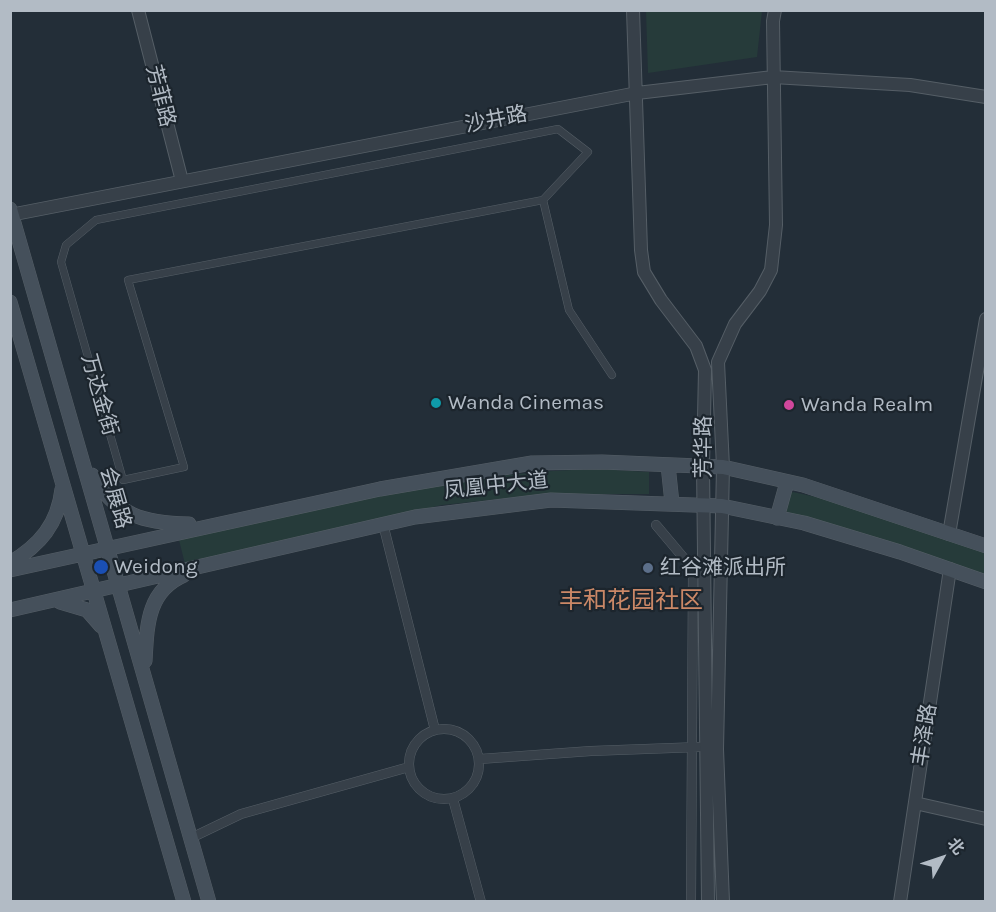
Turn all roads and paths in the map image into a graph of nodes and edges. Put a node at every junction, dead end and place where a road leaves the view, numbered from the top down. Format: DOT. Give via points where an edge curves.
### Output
graph roads {
  1 [pos="138,10"];
  2 [pos="633,10"];
  3 [pos="775,10"];
  4 [pos="773,77"];
  5 [pos="637,93"];
  6 [pos="986,97"];
  7 [pos="182,181"];
  8 [pos="543,200"];
  9 [pos="11,213"];
  10 [pos="10,302"];
  11 [pos="986,320"];
  12 [pos="612,375"];
  13 [pos="80,453"];
  14 [pos="668,465"];
  15 [pos="703,466"];
  16 [pos="723,467"];
  17 [pos="62,481"];
  18 [pos="787,482"];
  19 [pos="672,503"];
  20 [pos="704,505"];
  21 [pos="722,506"];
  22 [pos="777,518"];
  23 [pos="212,524"];
  24 [pos="383,524"];
  25 [pos="656,525"];
  26 [pos="949,534"];
  27 [pos="986,546"];
  28 [pos="108,548"];
  29 [pos="83,554"];
  30 [pos="246,556"];
  31 [pos="10,562"];
  32 [pos="950,569"];
  33 [pos="10,570"];
  34 [pos="986,582"];
  35 [pos="119,586"];
  36 [pos="94,591"];
  37 [pos="31,605"];
  38 [pos="10,610"];
  39 [pos="112,653"];
  40 [pos="144,672"];
  41 [pos="435,730"];
  42 [pos="693,747"];
  43 [pos="707,747"];
  44 [pos="480,759"];
  45 [pos="409,767"];
  46 [pos="453,799"];
  47 [pos="915,803"];
  48 [pos="986,819"];
  49 [pos="191,838"];
  50 [pos="184,902"];
  51 [pos="209,902"];
  52 [pos="481,902"];
  53 [pos="691,902"];
  54 [pos="708,902"];
  55 [pos="723,902"];
  56 [pos="900,902"];
  1 -- 7 [label="street, 芳菲路"];
  2 -- 5 [label="street, 芳华路"];
  3 -- 4 [label="street, 芳华路"];
  4 -- 5 [label="street, 沙井路"];
  4 -- 6 [label="street, 沙井路" via="910,85"];
  4 -- 16 [label="street, 芳华路" via="776,225 771,270 735,324 718,362"];
  5 -- 7 [label="street, 沙井路"];
  5 -- 15 [label="street, 芳华路" via="640,250 644,272 696,346 705,370"];
  7 -- 9 [label="street, 沙井路"];
  8 -- 8 [label="street, 万达金街" via="588,152 558,129 96,220 66,245 61,262 123,480 184,467 129,280"];
  8 -- 12 [label="street" via="569,310"];
  9 -- 13 [label="main road, 会展路"];
  10 -- 17 [label="main road"];
  11 -- 26 [label="street"];
  13 -- 23 [label="main road" via="103,492 126,513 167,524"];
  13 -- 28 [label="main road, 会展路"];
  14 -- 15 [label="main road, 凤凰中大道"];
  14 -- 19 [label="main road"];
  14 -- 23 [label="main road, 凤凰中大道" via="532,464 407,483"];
  15 -- 16 [label="main road, 凤凰中大道"];
  15 -- 20 [label="street, 芳华路"];
  16 -- 18 [label="main road, 凤凰中大道"];
  16 -- 21 [label="street, 芳华路"];
  17 -- 29 [label="main road"];
  17 -- 31 [label="main road" via="60,505 50,528 38,544"];
  18 -- 22 [label="main road"];
  18 -- 26 [label="main road, 凤凰中大道"];
  19 -- 20 [label="main road, 凤凰中大道"];
  19 -- 24 [label="main road, 凤凰中大道" via="551,500"];
  20 -- 21 [label="main road, 凤凰中大道"];
  20 -- 43 [label="street, 芳华路"];
  21 -- 22 [label="main road, 凤凰中大道"];
  21 -- 55 [label="street, 芳华路" via="717,749"];
  22 -- 32 [label="main road, 凤凰中大道"];
  23 -- 28 [label="main road, 凤凰中大道"];
  24 -- 30 [label="main road, 凤凰中大道"];
  24 -- 41 [label="street"];
  25 -- 42 [label="street" via="693,570"];
  26 -- 27 [label="main road, 凤凰中大道"];
  28 -- 29 [label="main road, 凤凰中大道"];
  28 -- 35 [label="main road, 会展路"];
  29 -- 33 [label="main road, 凤凰中大道"];
  29 -- 36 [label="main road"];
  30 -- 35 [label="main road, 凤凰中大道"];
  30 -- 40 [label="main road" via="181,576 155,599 149,613"];
  32 -- 34 [label="main road, 凤凰中大道"];
  32 -- 47 [label="street, 丰泽路"];
  35 -- 36 [label="main road, 凤凰中大道"];
  35 -- 40 [label="main road, 会展路"];
  36 -- 37 [label="main road, 凤凰中大道"];
  36 -- 39 [label="main road"];
  37 -- 38 [label="main road, 凤凰中大道"];
  37 -- 39 [label="main road" via="62,602 87,610 100,624"];
  39 -- 50 [label="main road"];
  40 -- 49 [label="main road, 会展路"];
  41 -- 44 [label="street" via="459,732 469,738"];
  41 -- 45 [label="street" via="418,740 409,757"];
  42 -- 43 [label="street"];
  42 -- 44 [label="street"];
  42 -- 53 [label="street"];
  43 -- 54 [label="street, 芳华路"];
  44 -- 46 [label="street" via="477,780"];
  45 -- 46 [label="street" via="415,784 429,797"];
  45 -- 49 [label="street" via="241,814"];
  46 -- 52 [label="street"];
  47 -- 48 [label="street"];
  47 -- 56 [label="street, 丰泽路"];
  49 -- 51 [label="main road, 会展路"];
}
